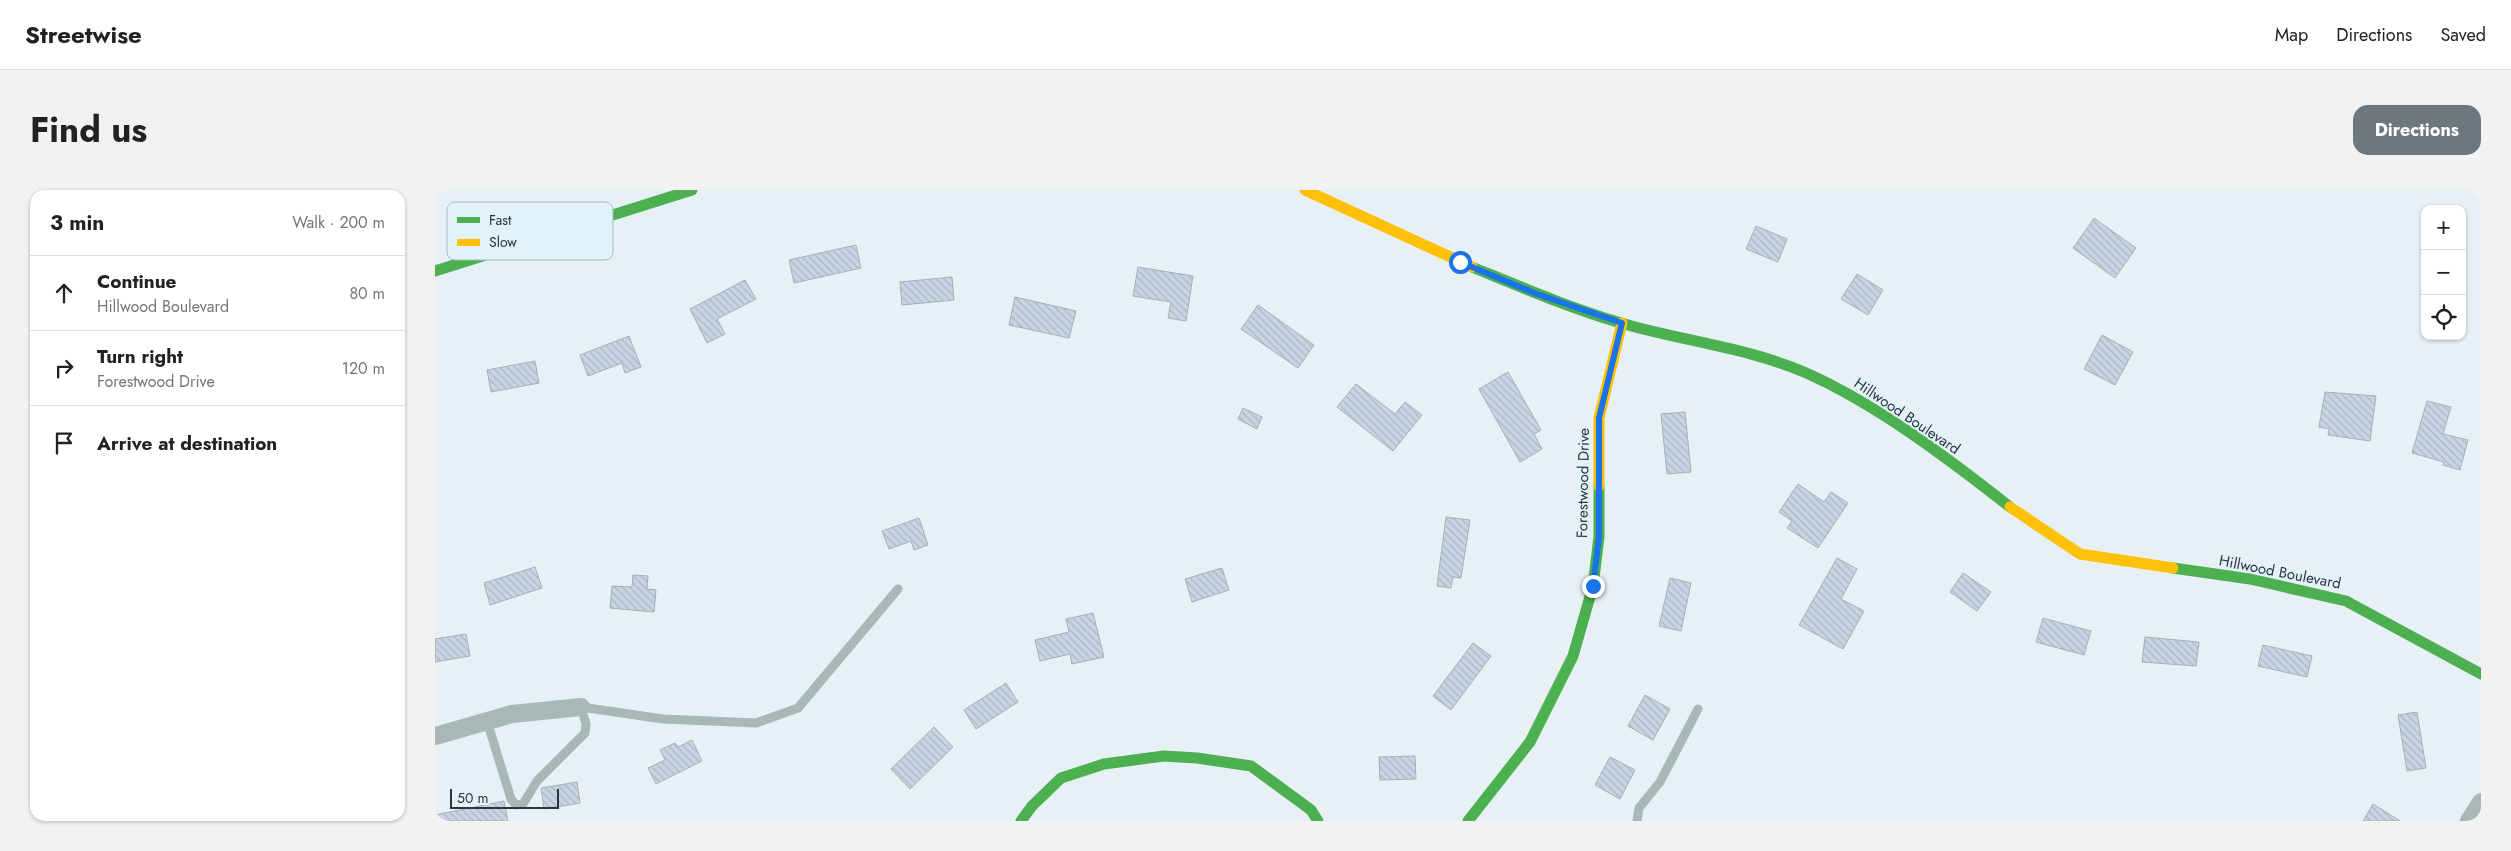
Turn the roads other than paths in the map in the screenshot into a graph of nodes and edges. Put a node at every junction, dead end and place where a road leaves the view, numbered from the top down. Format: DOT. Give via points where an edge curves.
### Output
graph roads {
  1 [pos="692,190"];
  2 [pos="1305,190"];
  3 [pos="613,215"];
  4 [pos="467,260"];
  5 [pos="435,270"];
  6 [pos="1622,323"];
  7 [pos="898,589"];
  8 [pos="2481,674"];
  9 [pos="581,707"];
  10 [pos="1698,709"];
  11 [pos="487,721"];
  12 [pos="435,736"];
  13 [pos="2481,802"];
  14 [pos="1021,821"];
  15 [pos="1318,821"];
  16 [pos="1468,821"];
  17 [pos="1637,821"];
  18 [pos="2469,821"];
  1 -- 3 [label="street"];
  2 -- 6 [label="street, Hillwood Boulevard" via="1475,269"];
  4 -- 5 [label="street"];
  6 -- 8 [label="street, Hillwood Boulevard" via="1728,347 1803,372 1859,399 1977,481 2026,520 2080,554 2250,579 2346,601"];
  6 -- 16 [label="street, Forestwood Drive" via="1599,418 1599,537 1593,586 1573,656 1530,742"];
  7 -- 9 [label="lane" via="798,708 756,723 663,719"];
  9 -- 11 [label="street" via="512,714"];
  9 -- 11 [label="lane" via="585,734 537,781 523,804 516,805 511,799"];
  10 -- 17 [label="lane" via="1659,782 1639,808"];
  11 -- 12 [label="street"];
  13 -- 18 [label="street"];
  14 -- 15 [label="street" via="1061,778 1104,764 1164,756 1251,766 1311,810"];
}
